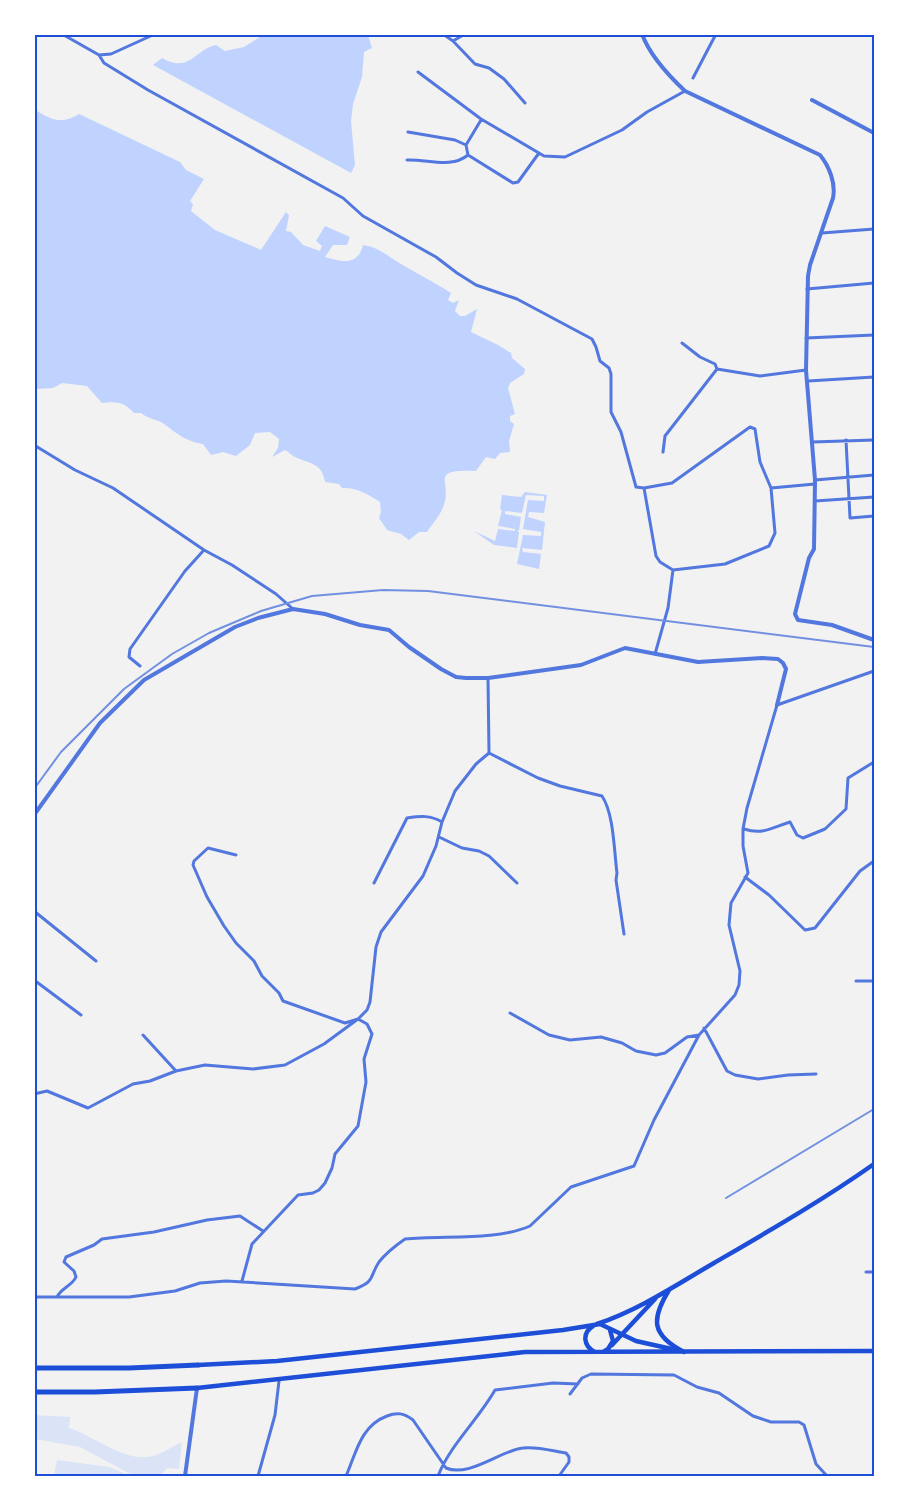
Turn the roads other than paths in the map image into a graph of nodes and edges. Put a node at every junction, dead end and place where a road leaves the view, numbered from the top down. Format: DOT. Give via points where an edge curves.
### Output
graph roads {
  1 [pos="62,34"];
  2 [pos="155,34"];
  3 [pos="443,34"];
  4 [pos="465,34"];
  5 [pos="642,34"];
  6 [pos="716,34"];
  7 [pos="453,41"];
  8 [pos="99,55"];
  9 [pos="418,72"];
  10 [pos="693,78"];
  11 [pos="685,91"];
  12 [pos="812,100"];
  13 [pos="525,104"];
  14 [pos="481,120"];
  15 [pos="408,132"];
  16 [pos="874,133"];
  17 [pos="466,145"];
  18 [pos="539,153"];
  19 [pos="468,155"];
  20 [pos="407,160"];
  21 [pos="874,229"];
  22 [pos="822,233"];
  23 [pos="874,282"];
  24 [pos="807,289"];
  25 [pos="874,335"];
  26 [pos="806,338"];
  27 [pos="682,343"];
  28 [pos="717,369"];
  29 [pos="806,370"];
  30 [pos="874,376"];
  31 [pos="808,381"];
  32 [pos="846,440"];
  33 [pos="874,440"];
  34 [pos="812,442"];
  35 [pos="34,445"];
  36 [pos="663,452"];
  37 [pos="874,475"];
  38 [pos="847,477"];
  39 [pos="815,482"];
  40 [pos="644,488"];
  41 [pos="771,488"];
  42 [pos="874,497"];
  43 [pos="849,499"];
  44 [pos="815,501"];
  45 [pos="874,516"];
  46 [pos="204,550"];
  47 [pos="673,570"];
  48 [pos="293,609"];
  49 [pos="874,640"];
  50 [pos="655,654"];
  51 [pos="140,666"];
  52 [pos="874,671"];
  53 [pos="488,678"];
  54 [pos="777,705"];
  55 [pos="489,753"];
  56 [pos="874,762"];
  57 [pos="34,815"];
  58 [pos="442,822"];
  59 [pos="743,829"];
  60 [pos="439,837"];
  61 [pos="236,855"];
  62 [pos="874,861"];
  63 [pos="745,877"];
  64 [pos="374,883"];
  65 [pos="517,883"];
  66 [pos="34,911"];
  67 [pos="624,934"];
  68 [pos="96,961"];
  69 [pos="34,980"];
  70 [pos="856,981"];
  71 [pos="874,981"];
  72 [pos="510,1013"];
  73 [pos="81,1015"];
  74 [pos="358,1019"];
  75 [pos="704,1028"];
  76 [pos="143,1035"];
  77 [pos="699,1035"];
  78 [pos="176,1071"];
  79 [pos="816,1074"];
  80 [pos="34,1094"];
  81 [pos="874,1164"];
  82 [pos="263,1231"];
  83 [pos="866,1272"];
  84 [pos="874,1272"];
  85 [pos="242,1281"];
  86 [pos="670,1288"];
  87 [pos="659,1295"];
  88 [pos="34,1297"];
  89 [pos="57,1298"];
  90 [pos="595,1324"];
  91 [pos="609,1328"];
  92 [pos="621,1335"];
  93 [pos="611,1346"];
  94 [pos="874,1351"];
  95 [pos="599,1352"];
  96 [pos="684,1352"];
  97 [pos="198,1365"];
  98 [pos="34,1368"];
  99 [pos="279,1381"];
  100 [pos="578,1384"];
  101 [pos="197,1388"];
  102 [pos="34,1392"];
  103 [pos="570,1394"];
  104 [pos="442,1464"];
  105 [pos="186,1476"];
  106 [pos="258,1476"];
  107 [pos="346,1476"];
  108 [pos="438,1476"];
  109 [pos="559,1476"];
  110 [pos="827,1476"];
  1 -- 8 [label="street"];
  2 -- 8 [label="street" via="111,54"];
  3 -- 7 [label="street"];
  4 -- 7 [label="street"];
  5 -- 11 [label="street"];
  6 -- 10 [label="street"];
  7 -- 13 [label="street" via="475,64 504,79"];
  8 -- 40 [label="street" via="104,63 148,90 343,198 363,216 436,257 476,285 518,299 592,339 600,361 611,374 610,412 621,432 636,488"];
  9 -- 14 [label="street"];
  11 -- 18 [label="street" via="622,130 565,157"];
  11 -- 22 [label="street" via="820,155 835,190"];
  12 -- 16 [label="street"];
  14 -- 17 [label="street"];
  14 -- 18 [label="street"];
  15 -- 17 [label="street"];
  17 -- 19 [label="street"];
  18 -- 19 [label="street" via="518,182 513,183"];
  19 -- 20 [label="street" via="454,163"];
  21 -- 22 [label="street"];
  22 -- 24 [label="street" via="810,265"];
  23 -- 24 [label="street"];
  24 -- 26 [label="street"];
  25 -- 26 [label="street"];
  26 -- 29 [label="street"];
  27 -- 28 [label="street"];
  28 -- 29 [label="street" via="760,376"];
  28 -- 36 [label="street" via="665,436"];
  29 -- 31 [label="street"];
  30 -- 31 [label="street"];
  31 -- 34 [label="street"];
  32 -- 33 [label="street"];
  32 -- 34 [label="street"];
  32 -- 38 [label="street"];
  34 -- 39 [label="street"];
  35 -- 46 [label="street" via="113,488"];
  37 -- 38 [label="street"];
  38 -- 39 [label="street"];
  38 -- 43 [label="street"];
  39 -- 41 [label="street"];
  39 -- 44 [label="street"];
  40 -- 41 [label="street" via="672,483 750,427 757,431 760,462"];
  40 -- 47 [label="street" via="656,556"];
  41 -- 47 [label="street" via="775,533 769,546 724,564"];
  42 -- 43 [label="street"];
  43 -- 44 [label="street"];
  43 -- 45 [label="street" via="850,518"];
  44 -- 49 [label="street" via="814,549 795,618 832,625"];
  46 -- 48 [label="street" via="276,594"];
  46 -- 51 [label="street" via="130,648 129,657"];
  47 -- 50 [label="street" via="668,608"];
  48 -- 53 [label="street" via="389,630 422,657 456,677"];
  48 -- 57 [label="street" via="235,627 144,680 100,723"];
  50 -- 53 [label="street" via="625,648 581,665"];
  50 -- 54 [label="street" via="698,662 778,659 786,669"];
  52 -- 54 [label="street"];
  53 -- 55 [label="street"];
  54 -- 59 [label="street"];
  55 -- 58 [label="street" via="455,791"];
  55 -- 67 [label="street" via="538,778 602,796 611,831"];
  56 -- 59 [label="street" via="848,778 846,809 825,829 803,838 790,822 764,832"];
  58 -- 60 [label="street"];
  58 -- 64 [label="street" via="424,816 407,818"];
  59 -- 63 [label="street" via="748,868"];
  60 -- 65 [label="street" via="489,856"];
  60 -- 74 [label="street" via="423,876 381,932 370,1002"];
  61 -- 74 [label="street" via="208,848 194,861 207,897 236,943 283,1001 345,1023"];
  62 -- 63 [label="street" via="860,871 815,928 809,930"];
  63 -- 75 [label="street" via="729,914 739,985 735,995"];
  66 -- 68 [label="street"];
  69 -- 73 [label="street"];
  70 -- 71 [label="street"];
  72 -- 77 [label="street" via="560,1039 601,1037 656,1055 687,1037"];
  74 -- 78 [label="street" via="324,1044 285,1065 253,1069 205,1065"];
  74 -- 82 [label="street" via="367,1024 372,1034 363,1059 366,1082 358,1126 335,1154 319,1190 298,1195"];
  75 -- 77 [label="street"];
  75 -- 79 [label="street" via="727,1071 735,1075 759,1079"];
  76 -- 78 [label="street"];
  77 -- 85 [label="street" via="634,1166 571,1186 530,1226 505,1234 405,1239 377,1264 369,1283 354,1289"];
  78 -- 80 [label="street" via="133,1084 88,1108 47,1091"];
  81 -- 86 [label="main road" via="803,1211"];
  82 -- 85 [label="street" via="252,1244"];
  82 -- 89 [label="street" via="240,1216 102,1239 66,1257 64,1262 76,1277"];
  83 -- 84 [label="street"];
  85 -- 89 [label="street" via="200,1283 175,1291 129,1297"];
  86 -- 87 [label="main road"];
  86 -- 96 [label="main road" via="659,1307 657,1325 667,1341"];
  87 -- 90 [label="main road"];
  87 -- 92 [label="main road"];
  88 -- 89 [label="street"];
  90 -- 91 [label="main road"];
  90 -- 95 [label="main road" via="588,1329 585,1342 590,1350"];
  90 -- 97 [label="main road" via="277,1361"];
  91 -- 92 [label="main road"];
  91 -- 93 [label="main road" via="613,1336"];
  92 -- 93 [label="main road"];
  92 -- 96 [label="main road"];
  93 -- 95 [label="main road"];
  94 -- 96 [label="main road"];
  95 -- 96 [label="main road"];
  95 -- 99 [label="main road" via="525,1352"];
  97 -- 98 [label="highway"];
  99 -- 101 [label="main road"];
  99 -- 106 [label="street" via="276,1415"];
  100 -- 103 [label="street"];
  100 -- 104 [label="street" via="495,1390"];
  100 -- 110 [label="street" via="591,1374 674,1375 719,1393 753,1416 771,1422 800,1422 816,1464"];
  101 -- 102 [label="highway"];
  101 -- 105 [label="street"];
  104 -- 107 [label="street" via="413,1420 392,1414 364,1433"];
  104 -- 108 [label="street"];
  104 -- 109 [label="street" via="457,1471 527,1447 566,1453 568,1462"];
}
